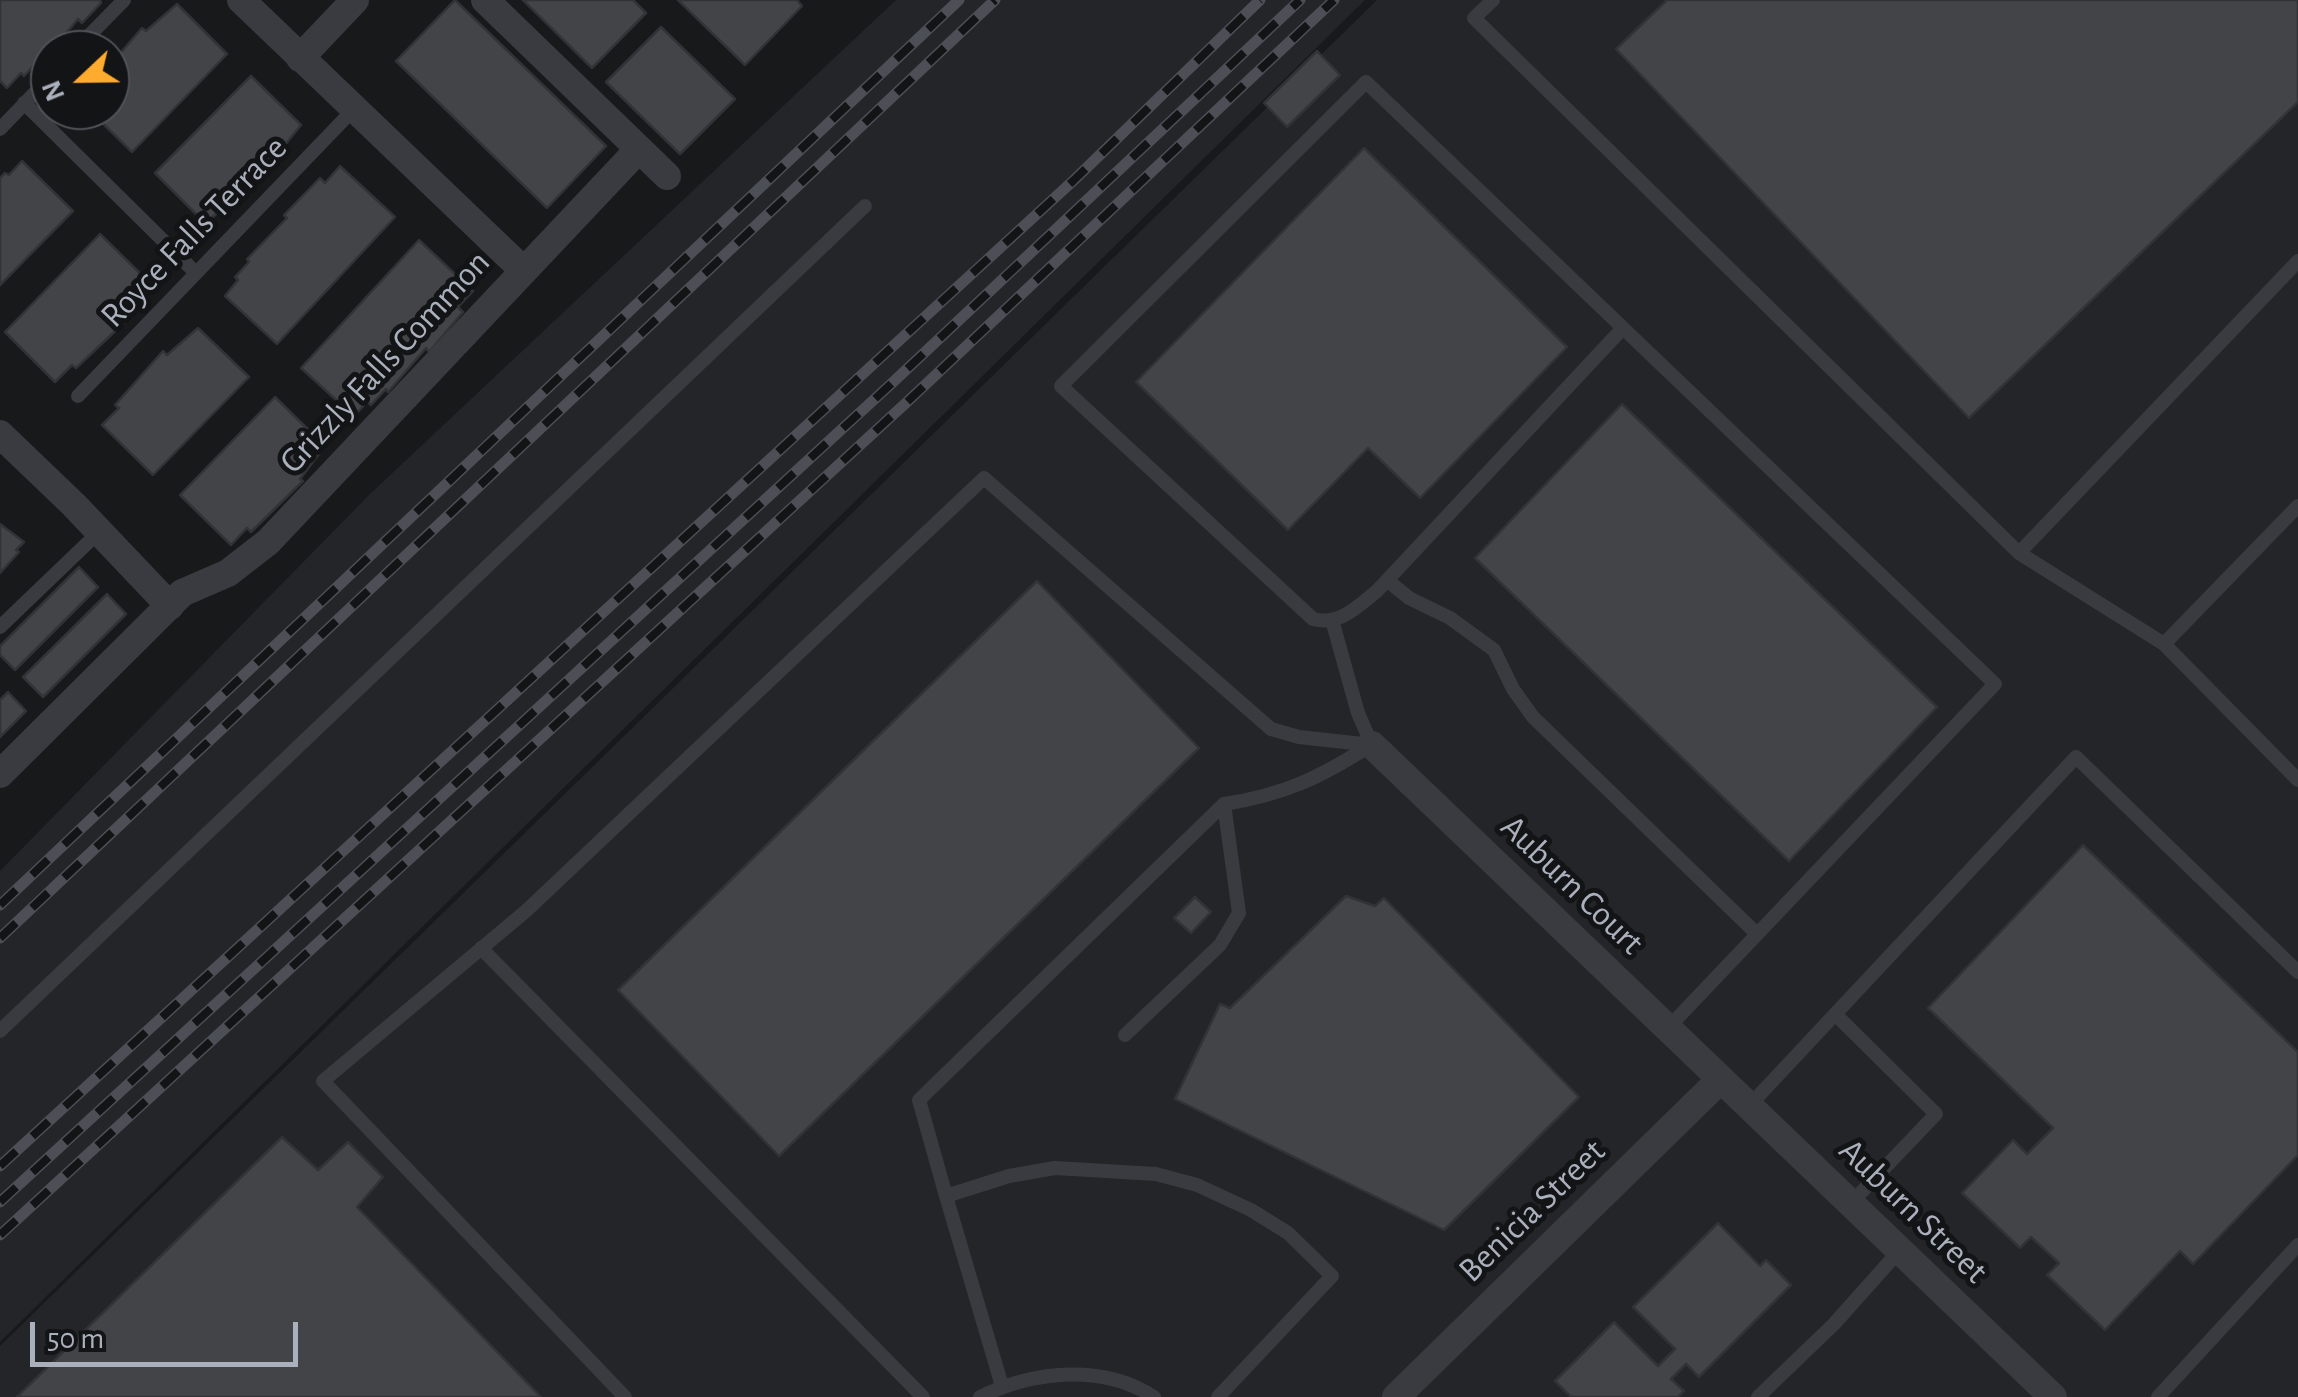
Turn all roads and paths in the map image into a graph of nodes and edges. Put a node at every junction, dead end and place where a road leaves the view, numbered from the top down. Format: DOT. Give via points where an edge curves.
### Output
graph roads {
  1 [pos="124,0"];
  2 [pos="241,0"];
  3 [pos="355,0"];
  4 [pos="484,0"];
  5 [pos="1493,0"];
  6 [pos="95,30"];
  7 [pos="300,58"];
  8 [pos="30,98"];
  9 [pos="24,104"];
  10 [pos="354,109"];
  11 [pos="0,128"];
  12 [pos="639,149"];
  13 [pos="668,176"];
  14 [pos="865,206"];
  15 [pos="2298,261"];
  16 [pos="523,270"];
  17 [pos="196,273"];
  18 [pos="1623,328"];
  19 [pos="78,396"];
  20 [pos="0,434"];
  21 [pos="2298,506"];
  22 [pos="100,532"];
  23 [pos="2019,553"];
  24 [pos="1387,580"];
  25 [pos="170,606"];
  26 [pos="1332,620"];
  27 [pos="0,627"];
  28 [pos="2164,644"];
  29 [pos="1372,745"];
  30 [pos="0,774"];
  31 [pos="2298,780"];
  32 [pos="1224,804"];
  33 [pos="1758,934"];
  34 [pos="481,948"];
  35 [pos="2298,972"];
  36 [pos="1835,1014"];
  37 [pos="1668,1028"];
  38 [pos="0,1030"];
  39 [pos="1125,1035"];
  40 [pos="1721,1079"];
  41 [pos="1749,1106"];
  42 [pos="946,1196"];
  43 [pos="1851,1203"];
  44 [pos="2298,1245"];
  45 [pos="1900,1250"];
  46 [pos="1002,1386"];
  47 [pos="626,1397"];
  48 [pos="923,1397"];
  49 [pos="980,1397"];
  50 [pos="1154,1397"];
  51 [pos="1218,1397"];
  52 [pos="1396,1397"];
  53 [pos="1758,1397"];
  54 [pos="2053,1397"];
  55 [pos="2158,1397"];
  1 -- 6 [label="lane"];
  2 -- 7 [label="street"];
  3 -- 7 [label="street"];
  4 -- 12 [label="street"];
  5 -- 23 [label="lane" via="1474,18"];
  7 -- 10 [label="street"];
  8 -- 9 [label="lane"];
  9 -- 11 [label="lane"];
  9 -- 17 [label="lane"];
  10 -- 16 [label="street"];
  10 -- 17 [label="lane, Royce Falls Terrace"];
  12 -- 13 [label="street"];
  12 -- 16 [label="street, Grizzly Falls Common"];
  14 -- 38 [label="lane"];
  15 -- 23 [label="lane"];
  16 -- 25 [label="street, Grizzly Falls Common" via="268,542"];
  17 -- 19 [label="lane, Royce Falls Terrace"];
  18 -- 24 [label="lane"];
  18 -- 26 [label="lane" via="1366,82 1061,386 1312,619"];
  18 -- 33 [label="lane" via="1995,684"];
  20 -- 22 [label="street"];
  21 -- 28 [label="lane"];
  22 -- 25 [label="street"];
  22 -- 27 [label="lane"];
  23 -- 28 [label="lane"];
  24 -- 26 [label="lane"];
  24 -- 33 [label="lane" via="1494,650 1533,717"];
  25 -- 30 [label="street, Grizzly Falls Common"];
  26 -- 29 [label="lane"];
  28 -- 31 [label="lane"];
  29 -- 32 [label="lane" via="1320,778"];
  29 -- 34 [label="lane" via="1271,730 984,478"];
  29 -- 37 [label="street, Auburn Court"];
  32 -- 39 [label="lane" via="1239,913 1220,945"];
  32 -- 42 [label="lane" via="919,1100"];
  33 -- 37 [label="lane"];
  34 -- 47 [label="lane" via="323,1081"];
  34 -- 48 [label="lane"];
  35 -- 36 [label="lane" via="2076,757"];
  36 -- 41 [label="lane"];
  36 -- 43 [label="lane" via="1936,1114"];
  37 -- 40 [label="street, Auburn Court"];
  40 -- 41 [label="street, Auburn Street"];
  40 -- 52 [label="street, Benicia Street"];
  41 -- 43 [label="street, Auburn Street"];
  42 -- 46 [label="lane"];
  42 -- 51 [label="lane" via="1055,1168 1156,1174 1197,1185 1288,1233 1332,1276"];
  43 -- 45 [label="street, Auburn Street"];
  44 -- 55 [label="lane"];
  45 -- 53 [label="lane"];
  45 -- 54 [label="street, Auburn Street"];
  46 -- 49 [label="lane"];
  46 -- 50 [label="lane" via="1064,1374 1112,1377"];
}
